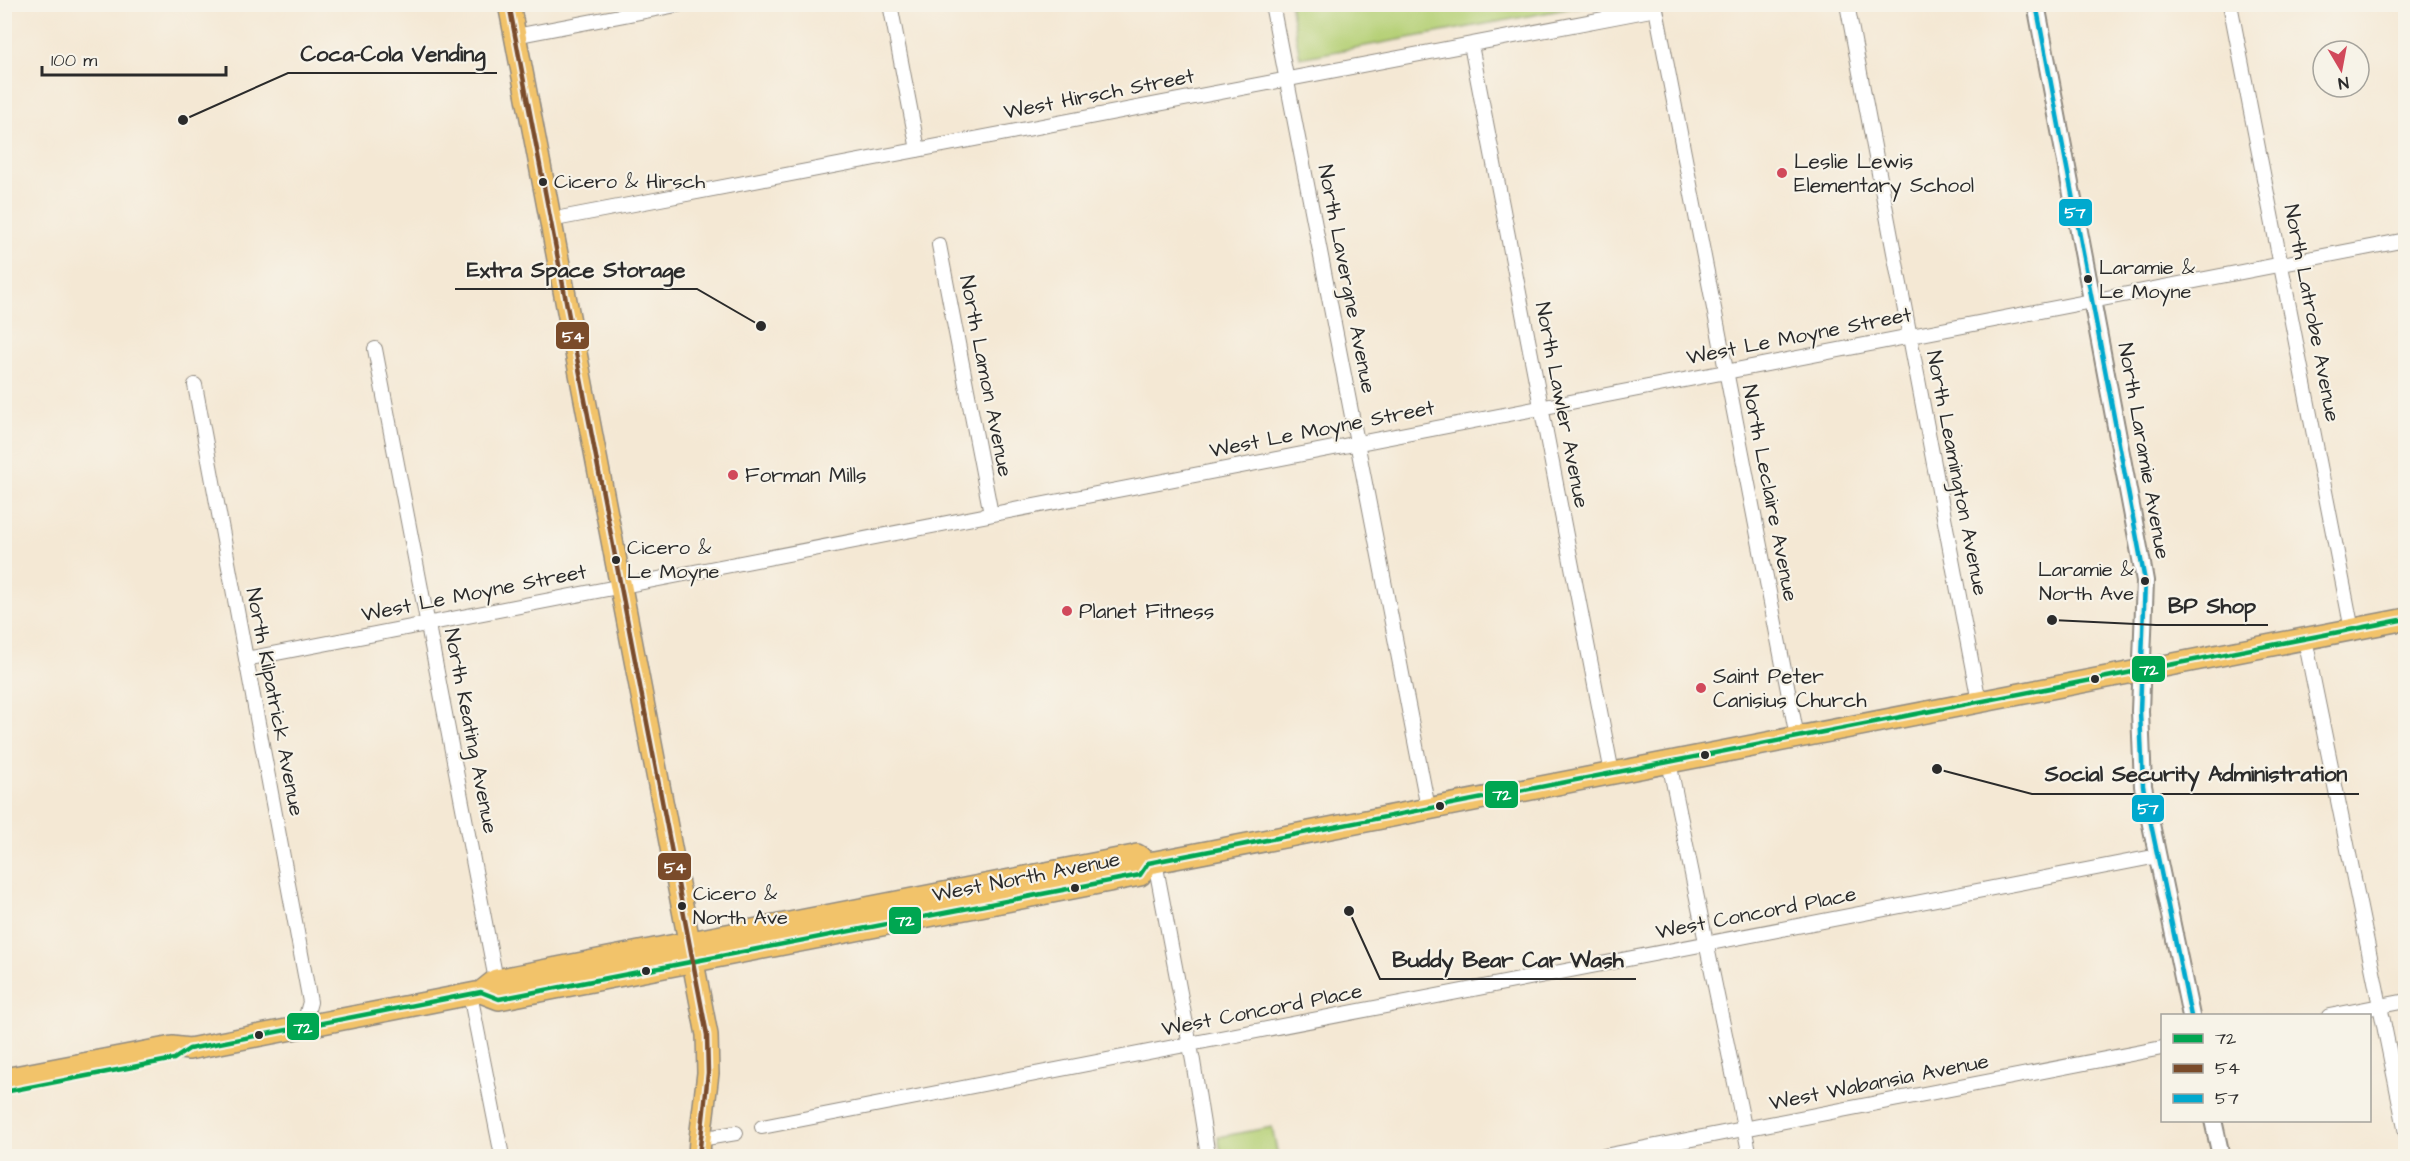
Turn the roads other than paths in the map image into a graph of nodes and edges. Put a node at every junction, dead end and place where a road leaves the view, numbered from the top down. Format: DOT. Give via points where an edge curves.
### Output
graph roads {
  1 [pos="509,4"];
  2 [pos="682,4"];
  3 [pos="890,4"];
  4 [pos="1272,4"];
  5 [pos="1847,4"];
  6 [pos="2036,4"];
  7 [pos="2230,4"];
  8 [pos="1656,9"];
  9 [pos="515,36"];
  10 [pos="1471,45"];
  11 [pos="1287,80"];
  12 [pos="918,150"];
  13 [pos="550,220"];
  14 [pos="2406,240"];
  15 [pos="939,245"];
  16 [pos="2282,264"];
  17 [pos="2093,301"];
  18 [pos="1910,336"];
  19 [pos="375,349"];
  20 [pos="1726,372"];
  21 [pos="195,385"];
  22 [pos="1541,408"];
  23 [pos="1358,444"];
  24 [pos="991,514"];
  25 [pos="621,586"];
  26 [pos="2406,619"];
  27 [pos="429,624"];
  28 [pos="2352,630"];
  29 [pos="2305,639"];
  30 [pos="246,659"];
  31 [pos="2141,670"];
  32 [pos="1979,702"];
  33 [pos="1797,737"];
  34 [pos="1669,762"];
  35 [pos="1612,773"];
  36 [pos="1428,808"];
  37 [pos="2158,856"];
  38 [pos="1152,862"];
  39 [pos="1706,944"];
  40 [pos="691,952"];
  41 [pos="482,989"];
  42 [pos="2406,1000"];
  43 [pos="2380,1005"];
  44 [pos="2191,1014"];
  45 [pos="2338,1014"];
  46 [pos="303,1027"];
  47 [pos="1190,1045"];
  48 [pos="2161,1048"];
  49 [pos="189,1049"];
  50 [pos="4,1079"];
  51 [pos="4,1092"];
  52 [pos="2213,1122"];
  53 [pos="762,1127"];
  54 [pos="1744,1129"];
  55 [pos="736,1133"];
  56 [pos="2406,1133"];
  57 [pos="700,1148"];
  58 [pos="502,1156"];
  59 [pos="1208,1156"];
  60 [pos="1604,1156"];
  61 [pos="1750,1156"];
  62 [pos="2221,1156"];
  1 -- 9 [label="main road"];
  2 -- 9 [label="street"];
  3 -- 12 [label="street"];
  4 -- 11 [label="street, North Lavergne Avenue"];
  5 -- 18 [label="street, North Leamington Avenue"];
  6 -- 17 [label="street, North Laramie Avenue"];
  7 -- 16 [label="street, North Latrobe Avenue"];
  8 -- 10 [label="street, West Hirsch Street"];
  8 -- 20 [label="street, North Leclaire Avenue"];
  9 -- 13 [label="main road"];
  10 -- 11 [label="street, West Hirsch Street"];
  10 -- 22 [label="street, North Lawler Avenue"];
  11 -- 12 [label="street, West Hirsch Street"];
  11 -- 23 [label="street, North Lavergne Avenue"];
  12 -- 13 [label="street, West Hirsch Street"];
  13 -- 25 [label="main road"];
  14 -- 16 [label="street, West Le Moyne Street"];
  15 -- 24 [label="street, North Lamon Avenue"];
  16 -- 17 [label="street, West Le Moyne Street"];
  16 -- 28 [label="street, North Latrobe Avenue"];
  17 -- 18 [label="street, West Le Moyne Street"];
  17 -- 31 [label="street, North Laramie Avenue" via="2145,581"];
  18 -- 20 [label="street, West Le Moyne Street"];
  18 -- 32 [label="street, North Leamington Avenue"];
  19 -- 27 [label="street, North Keating Avenue"];
  20 -- 22 [label="street, West Le Moyne Street"];
  20 -- 33 [label="street, North Leclaire Avenue"];
  21 -- 30 [label="street, North Kilpatrick Avenue"];
  22 -- 23 [label="street, West Le Moyne Street"];
  22 -- 35 [label="street, North Lawler Avenue"];
  23 -- 24 [label="street, West Le Moyne Street"];
  23 -- 36 [label="street, North Lavergne Avenue"];
  24 -- 25 [label="street, West Le Moyne Street"];
  25 -- 27 [label="street, West Le Moyne Street"];
  25 -- 40 [label="main road"];
  26 -- 28 [label="main road, West North Avenue"];
  27 -- 30 [label="street, West Le Moyne Street"];
  27 -- 41 [label="street, North Keating Avenue"];
  28 -- 29 [label="main road, West North Avenue"];
  29 -- 31 [label="main road, West North Avenue"];
  29 -- 43 [label="street"];
  30 -- 46 [label="street, North Kilpatrick Avenue" via="310,1002"];
  31 -- 32 [label="main road, West North Avenue"];
  31 -- 37 [label="street, North Laramie Avenue" via="2142,771"];
  32 -- 33 [label="main road, West North Avenue"];
  33 -- 34 [label="main road, West North Avenue"];
  34 -- 35 [label="main road, West North Avenue"];
  34 -- 39 [label="street"];
  35 -- 36 [label="main road, West North Avenue"];
  36 -- 38 [label="main road, West North Avenue"];
  37 -- 39 [label="street, West Concord Place"];
  37 -- 44 [label="street, North Laramie Avenue"];
  38 -- 40 [label="main road, West North Avenue" via="1140,875"];
  38 -- 47 [label="street"];
  39 -- 47 [label="street, West Concord Place"];
  39 -- 54 [label="street"];
  40 -- 41 [label="main road, West North Avenue" via="499,999"];
  40 -- 57 [label="main road" via="707,1035 708,1073"];
  41 -- 46 [label="main road, West North Avenue"];
  41 -- 58 [label="street, North Keating Avenue"];
  42 -- 43 [label="street"];
  43 -- 45 [label="street"];
  43 -- 56 [label="street"];
  46 -- 49 [label="main road, West North Avenue"];
  47 -- 53 [label="street, West Concord Place"];
  47 -- 59 [label="street"];
  48 -- 54 [label="street, West Wabansia Avenue"];
  49 -- 50 [label="main road, West North Avenue" via="172,1047"];
  49 -- 51 [label="main road, West North Avenue" via="174,1059"];
  52 -- 62 [label="street"];
  54 -- 60 [label="street, West Wabansia Avenue"];
  54 -- 61 [label="street"];
  55 -- 57 [label="street"];
}
